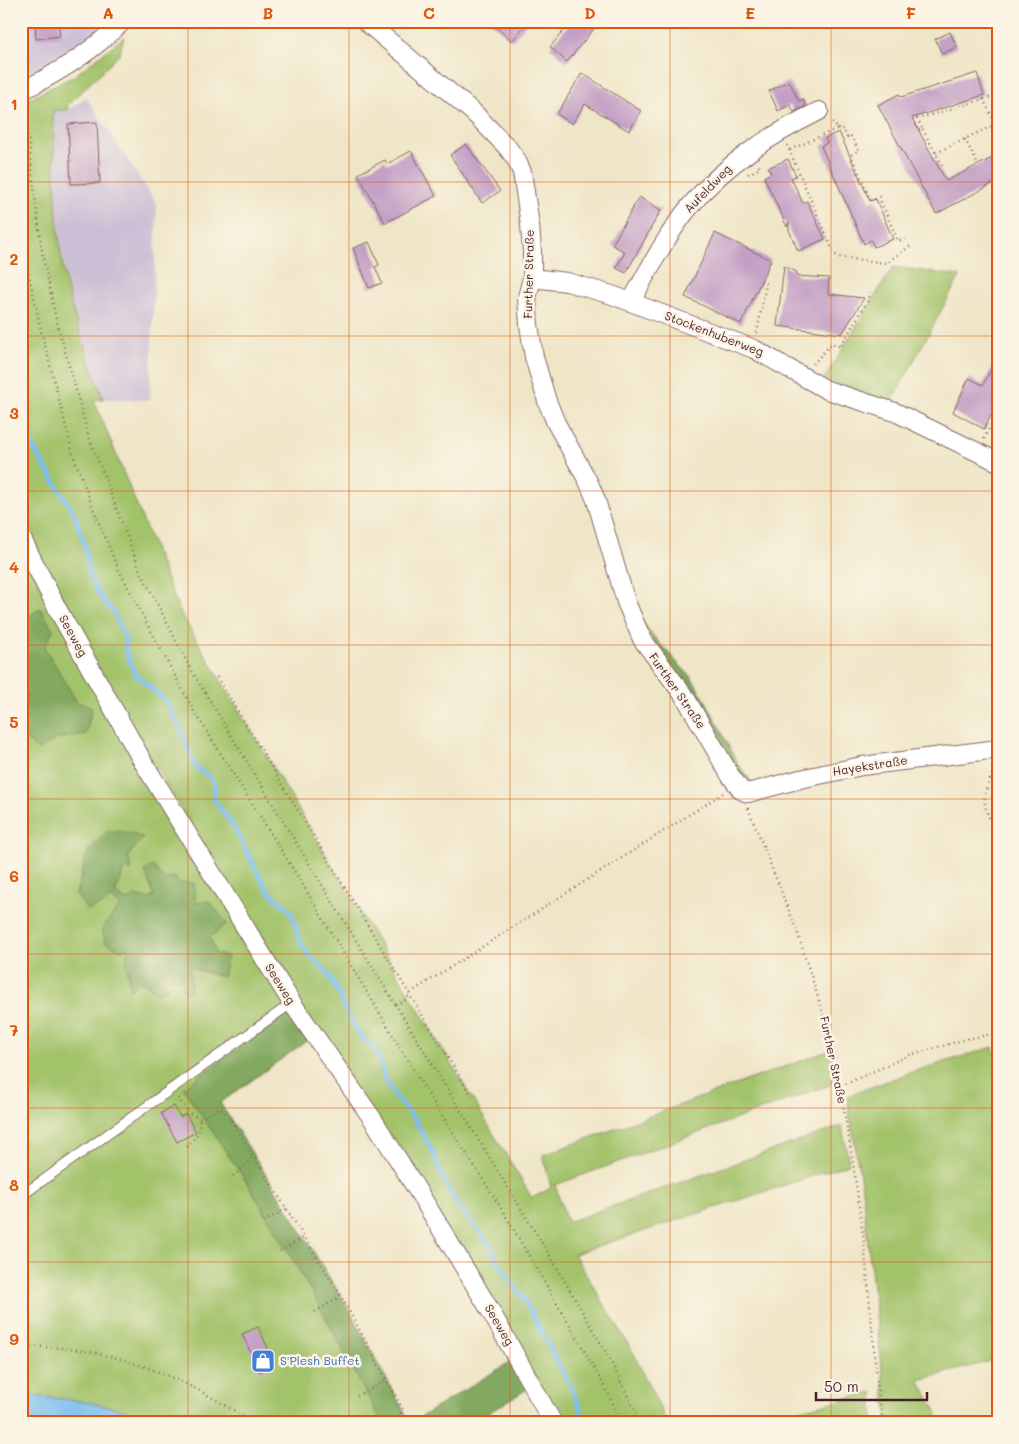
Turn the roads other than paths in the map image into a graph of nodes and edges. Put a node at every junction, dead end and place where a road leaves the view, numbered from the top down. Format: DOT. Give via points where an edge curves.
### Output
graph roads {
  1 [pos="123,21"];
  2 [pos="365,21"];
  3 [pos="22,91"];
  4 [pos="819,111"];
  5 [pos="532,278"];
  6 [pos="630,302"];
  7 [pos="998,462"];
  8 [pos="21,537"];
  9 [pos="998,748"];
  10 [pos="740,788"];
  11 [pos="292,1003"];
  12 [pos="21,1196"];
  13 [pos="553,1423"];
  1 -- 3 [label="street" via="73,63"];
  2 -- 5 [label="street, Further Straße" via="473,112 516,159 526,195"];
  4 -- 6 [label="street, Aufeldweg" via="751,150 705,190 678,222"];
  5 -- 6 [label="street, Stockenhuberweg" via="567,282"];
  5 -- 10 [label="street, Further Straße" via="527,298 529,325 540,383 556,423 596,500 634,623 685,697"];
  6 -- 7 [label="street, Stockenhuberweg" via="754,349 828,390 895,412"];
  8 -- 11 [label="street, Seeweg" via="143,762"];
  9 -- 10 [label="street, Hayekstraße" via="862,766 755,792"];
  11 -- 12 [label="lane"];
  11 -- 13 [label="street, Seeweg" via="407,1173 490,1310"];
}
